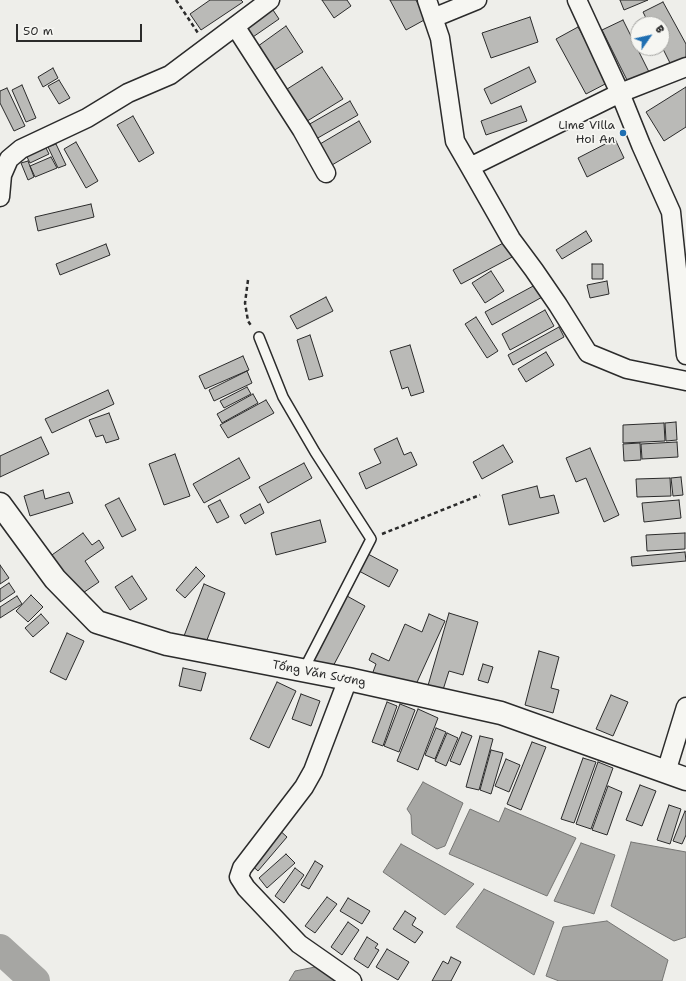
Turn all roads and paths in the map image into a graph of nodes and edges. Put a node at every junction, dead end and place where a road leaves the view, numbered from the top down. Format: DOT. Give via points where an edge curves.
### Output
graph roads {
  1 [pos="176,0"];
  2 [pos="270,0"];
  3 [pos="427,0"];
  4 [pos="477,0"];
  5 [pos="577,0"];
  6 [pos="433,18"];
  7 [pos="235,26"];
  8 [pos="207,46"];
  9 [pos="686,67"];
  10 [pos="620,93"];
  11 [pos="470,167"];
  12 [pos="326,173"];
  13 [pos="0,198"];
  14 [pos="248,280"];
  15 [pos="259,337"];
  16 [pos="686,355"];
  17 [pos="686,381"];
  18 [pos="480,494"];
  19 [pos="0,504"];
  20 [pos="371,539"];
  21 [pos="303,671"];
  22 [pos="348,680"];
  23 [pos="686,707"];
  24 [pos="676,776"];
  25 [pos="352,981"];
  1 -- 8 [label="path"];
  2 -- 7 [label="street"];
  3 -- 6 [label="street"];
  4 -- 6 [label="street"];
  5 -- 10 [label="street"];
  6 -- 11 [label="street" via="440,38 455,141"];
  7 -- 8 [label="street"];
  7 -- 12 [label="street" via="302,130"];
  8 -- 13 [label="street" via="170,75 128,93 88,118 21,149 9,159 2,175"];
  9 -- 10 [label="street"];
  10 -- 11 [label="street"];
  10 -- 16 [label="street" via="671,212"];
  11 -- 17 [label="street" via="511,240 534,270 588,353 627,369"];
  14 -- 15 [label="path" via="245,303 248,321"];
  15 -- 20 [label="lane" via="283,397"];
  18 -- 20 [label="path"];
  19 -- 21 [label="street, Tống Văn Sương" via="55,580 97,622 167,644"];
  20 -- 21 [label="lane"];
  21 -- 22 [label="street, Tống Văn Sương"];
  22 -- 24 [label="street, Tống Văn Sương" via="501,713"];
  22 -- 25 [label="street" via="304,787 242,868 239,877 246,888 299,944"];
  23 -- 24 [label="street"];
}
